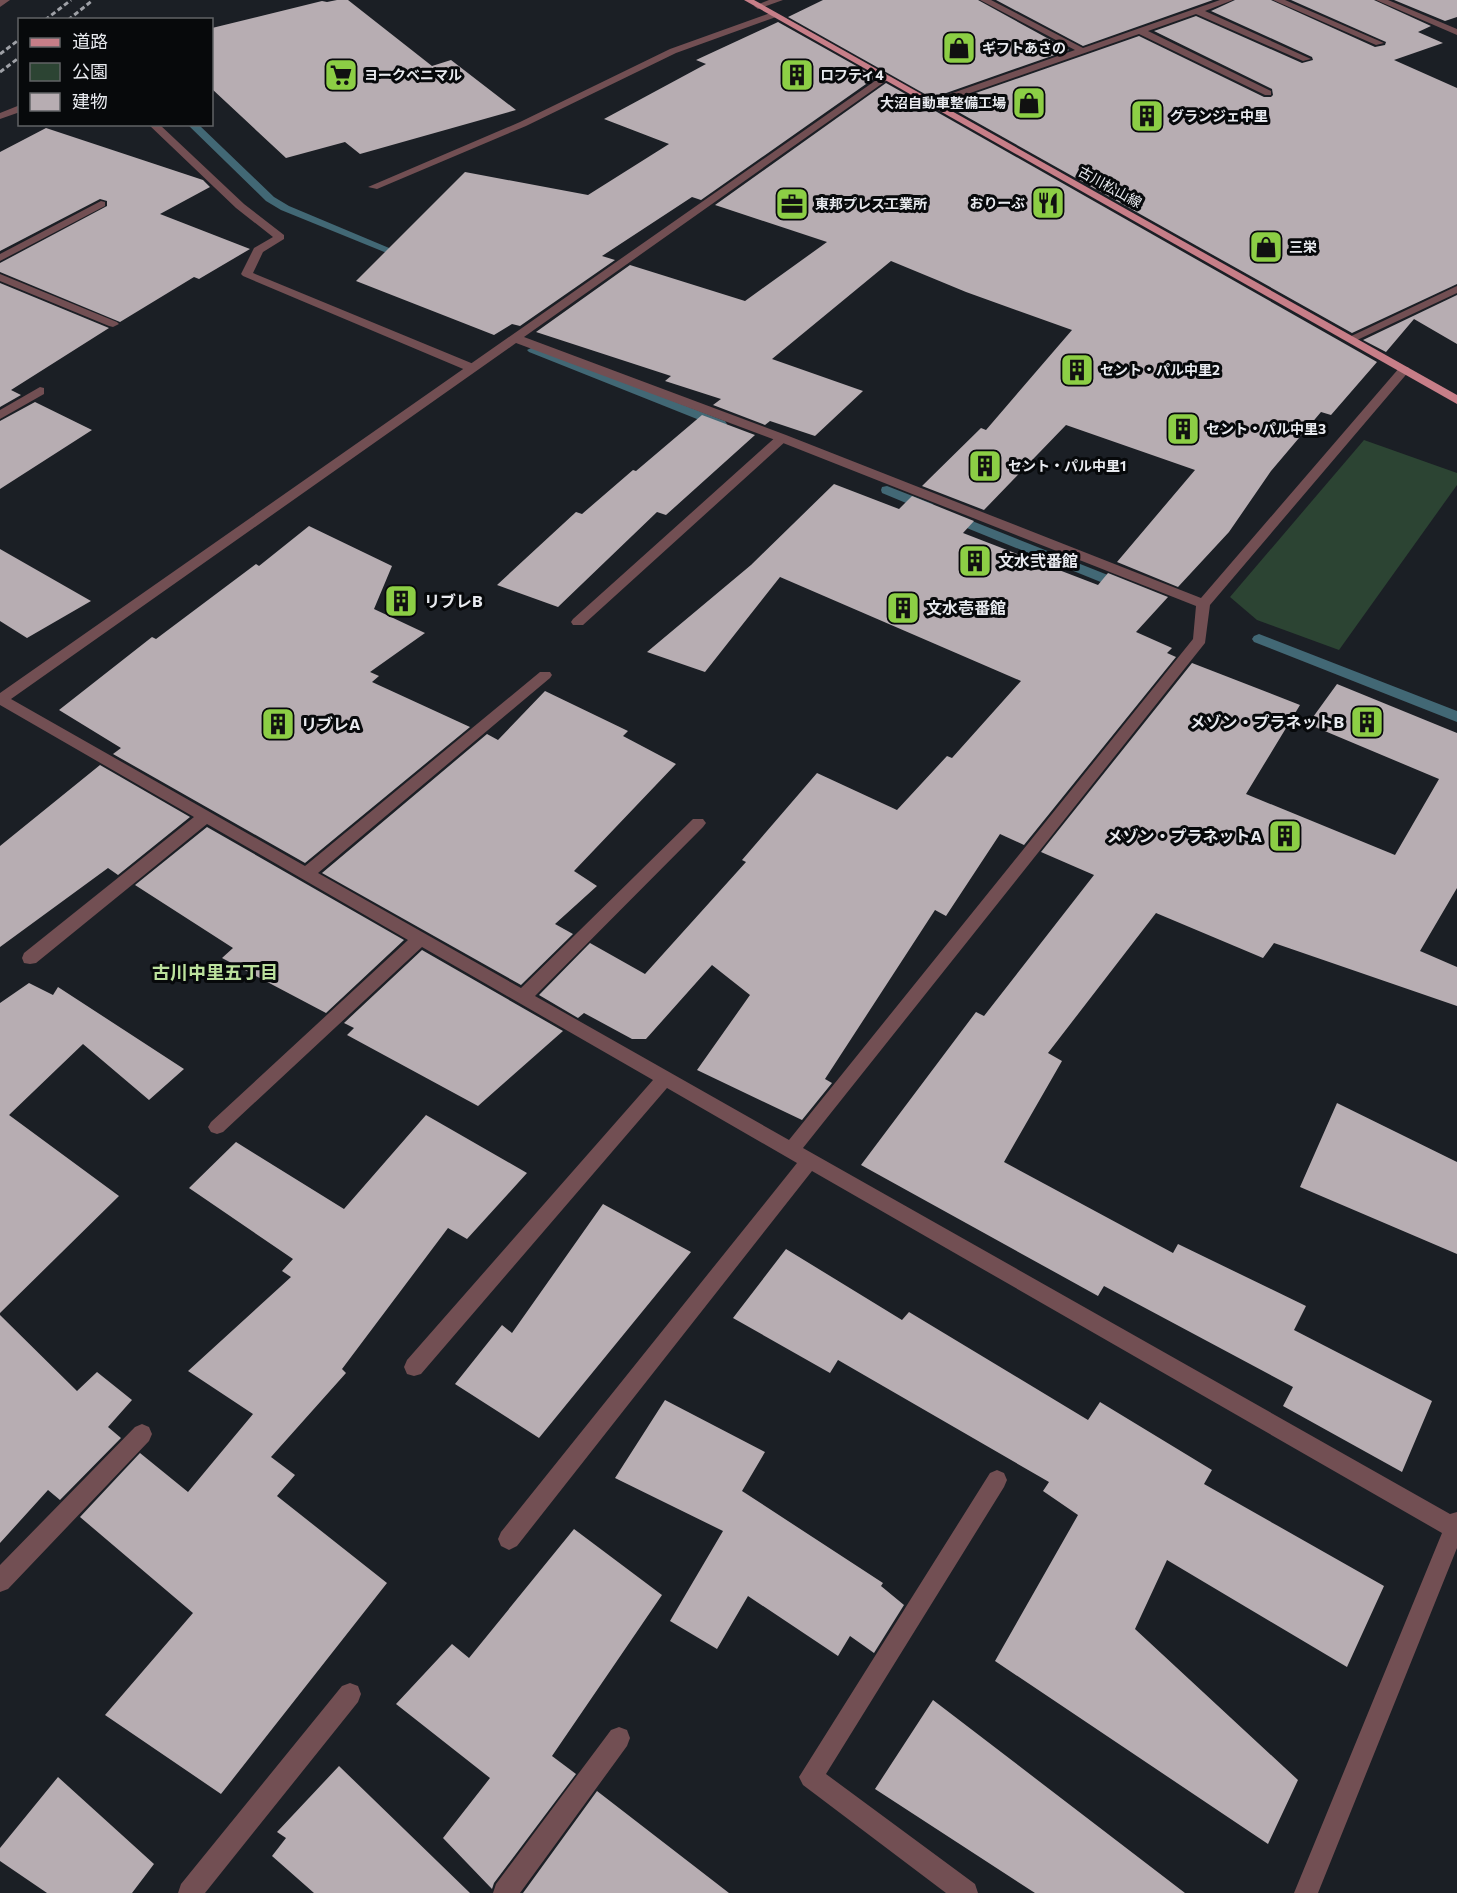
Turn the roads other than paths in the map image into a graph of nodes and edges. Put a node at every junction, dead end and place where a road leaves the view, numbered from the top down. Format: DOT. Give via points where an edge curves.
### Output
graph roads {
  1 [pos="6,0"];
  2 [pos="748,0"];
  3 [pos="778,0"];
  4 [pos="984,0"];
  5 [pos="1198,0"];
  6 [pos="1229,0"];
  7 [pos="1277,0"];
  8 [pos="1380,0"];
  9 [pos="0,4"];
  10 [pos="758,6"];
  11 [pos="1212,6"];
  12 [pos="1196,11"];
  13 [pos="773,15"];
  14 [pos="1140,31"];
  15 [pos="1457,32"];
  16 [pos="1378,43"];
  17 [pos="1083,51"];
  18 [pos="1306,59"];
  19 [pos="885,78"];
  20 [pos="1268,93"];
  21 [pos="930,104"];
  22 [pos="18,109"];
  23 [pos="0,116"];
  24 [pos="155,126"];
  25 [pos="373,187"];
  26 [pos="101,204"];
  27 [pos="0,258"];
  28 [pos="0,276"];
  29 [pos="1457,289"];
  30 [pos="113,324"];
  31 [pos="515,338"];
  32 [pos="1351,339"];
  33 [pos="472,368"];
  34 [pos="1404,370"];
  35 [pos="40,392"];
  36 [pos="1457,400"];
  37 [pos="0,415"];
  38 [pos="782,438"];
  39 [pos="1203,604"];
  40 [pos="578,622"];
  41 [pos="545,675"];
  42 [pos="0,699"];
  43 [pos="206,816"];
  44 [pos="698,823"];
  45 [pos="306,874"];
  46 [pos="420,939"];
  47 [pos="30,958"];
  48 [pos="523,997"];
  49 [pos="665,1078"];
  50 [pos="217,1127"];
  51 [pos="791,1150"];
  52 [pos="809,1161"];
  53 [pos="414,1367"];
  54 [pos="142,1434"];
  55 [pos="997,1480"];
  56 [pos="1456,1527"];
  57 [pos="509,1539"];
  58 [pos="0,1581"];
  59 [pos="350,1694"];
  60 [pos="619,1738"];
  61 [pos="190,1893"];
  62 [pos="505,1893"];
  63 [pos="966,1893"];
  64 [pos="1306,1893"];
  1 -- 9 [label="street"];
  2 -- 10 [label="main road, 古川松山線"];
  3 -- 10 [label="street"];
  4 -- 17 [label="street"];
  5 -- 11 [label="street"];
  6 -- 11 [label="street"];
  7 -- 16 [label="street"];
  8 -- 15 [label="street"];
  10 -- 13 [label="main road, 古川松山線"];
  11 -- 12 [label="street"];
  12 -- 14 [label="street"];
  12 -- 18 [label="street"];
  13 -- 19 [label="main road, 古川松山線"];
  13 -- 25 [label="street" via="673,51 523,124"];
  14 -- 17 [label="street"];
  14 -- 20 [label="street"];
  17 -- 21 [label="street"];
  19 -- 21 [label="main road, 古川松山線"];
  19 -- 31 [label="street"];
  21 -- 32 [label="main road, 古川松山線"];
  22 -- 23 [label="street"];
  24 -- 33 [label="street" via="240,206 280,237 258,250 247,274"];
  26 -- 27 [label="street"];
  28 -- 30 [label="street"];
  29 -- 32 [label="street"];
  31 -- 33 [label="street"];
  31 -- 38 [label="street"];
  32 -- 34 [label="main road, 古川松山線"];
  33 -- 42 [label="street"];
  34 -- 36 [label="main road, 古川松山線"];
  34 -- 39 [label="street"];
  35 -- 37 [label="street"];
  38 -- 39 [label="street"];
  38 -- 40 [label="street"];
  39 -- 51 [label="street" via="1200,640"];
  41 -- 45 [label="street"];
  42 -- 43 [label="street"];
  43 -- 45 [label="street"];
  43 -- 47 [label="street"];
  44 -- 48 [label="street"];
  45 -- 46 [label="street"];
  46 -- 48 [label="street"];
  46 -- 50 [label="street"];
  48 -- 49 [label="street"];
  49 -- 51 [label="street"];
  49 -- 53 [label="street"];
  51 -- 52 [label="street"];
  52 -- 56 [label="street"];
  52 -- 57 [label="street"];
  54 -- 58 [label="street"];
  55 -- 63 [label="street" via="811,1777"];
  56 -- 64 [label="street"];
  59 -- 61 [label="street"];
  60 -- 62 [label="street"];
}
